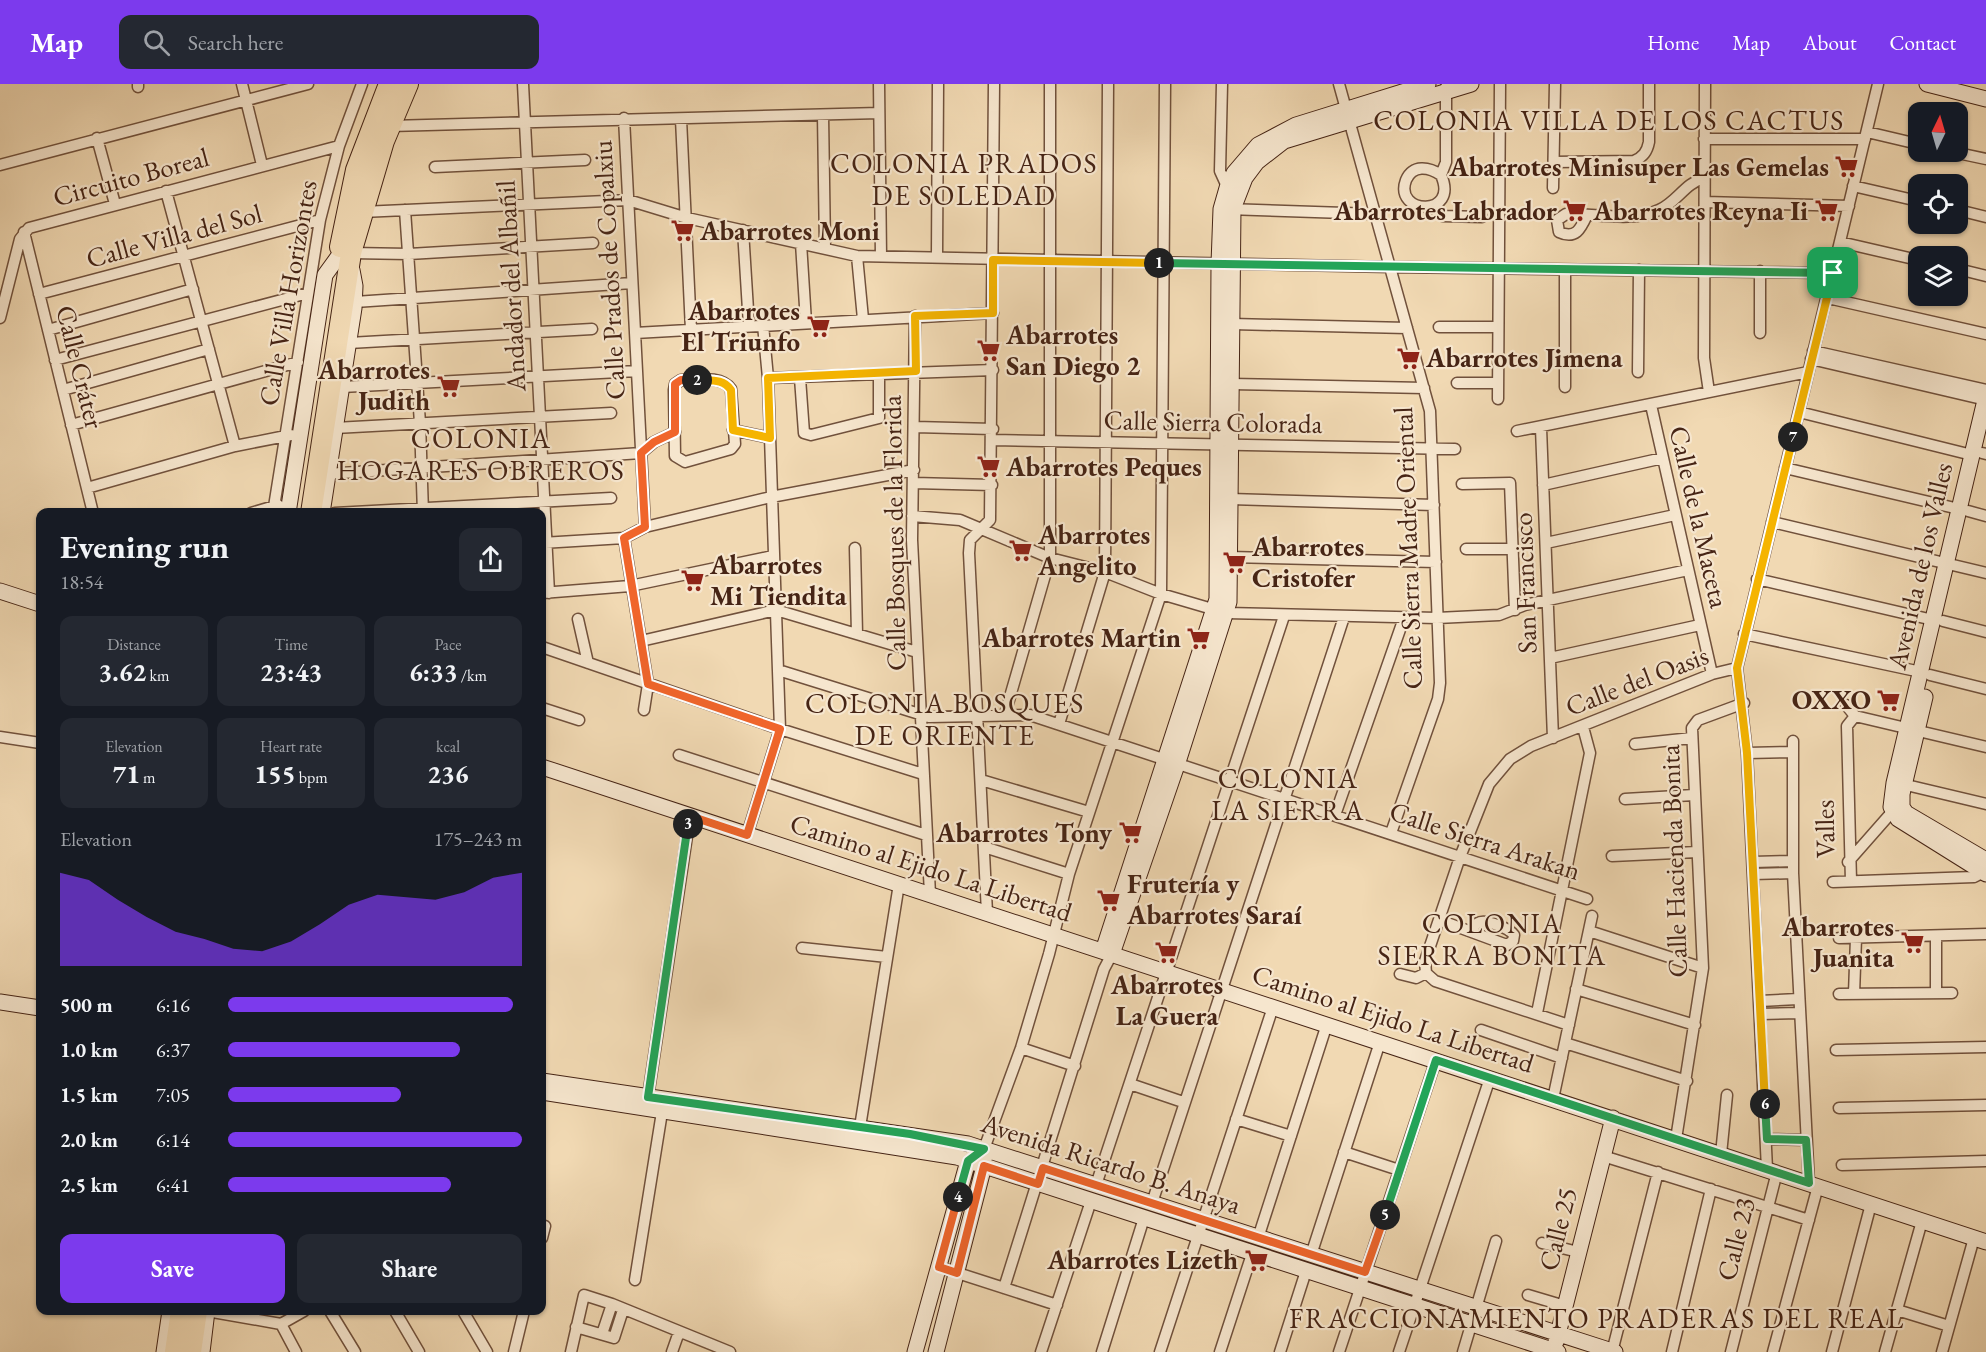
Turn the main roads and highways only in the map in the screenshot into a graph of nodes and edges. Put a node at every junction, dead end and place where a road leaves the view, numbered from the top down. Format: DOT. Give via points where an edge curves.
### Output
graph roads {
  1 [pos="389,84"];
  2 [pos="408,84"];
  3 [pos="344,265"];
  4 [pos="285,508"];
  5 [pos="312,508"];
  6 [pos="180,1315"];
  7 [pos="196,1315"];
  8 [pos="175,1352"];
  9 [pos="191,1352"];
  1 -- 3 [label="highway" via="356,170"];
  2 -- 3 [label="highway"];
  3 -- 4 [label="highway"];
  3 -- 5 [label="highway"];
  6 -- 8 [label="highway"];
  7 -- 9 [label="highway"];
}
